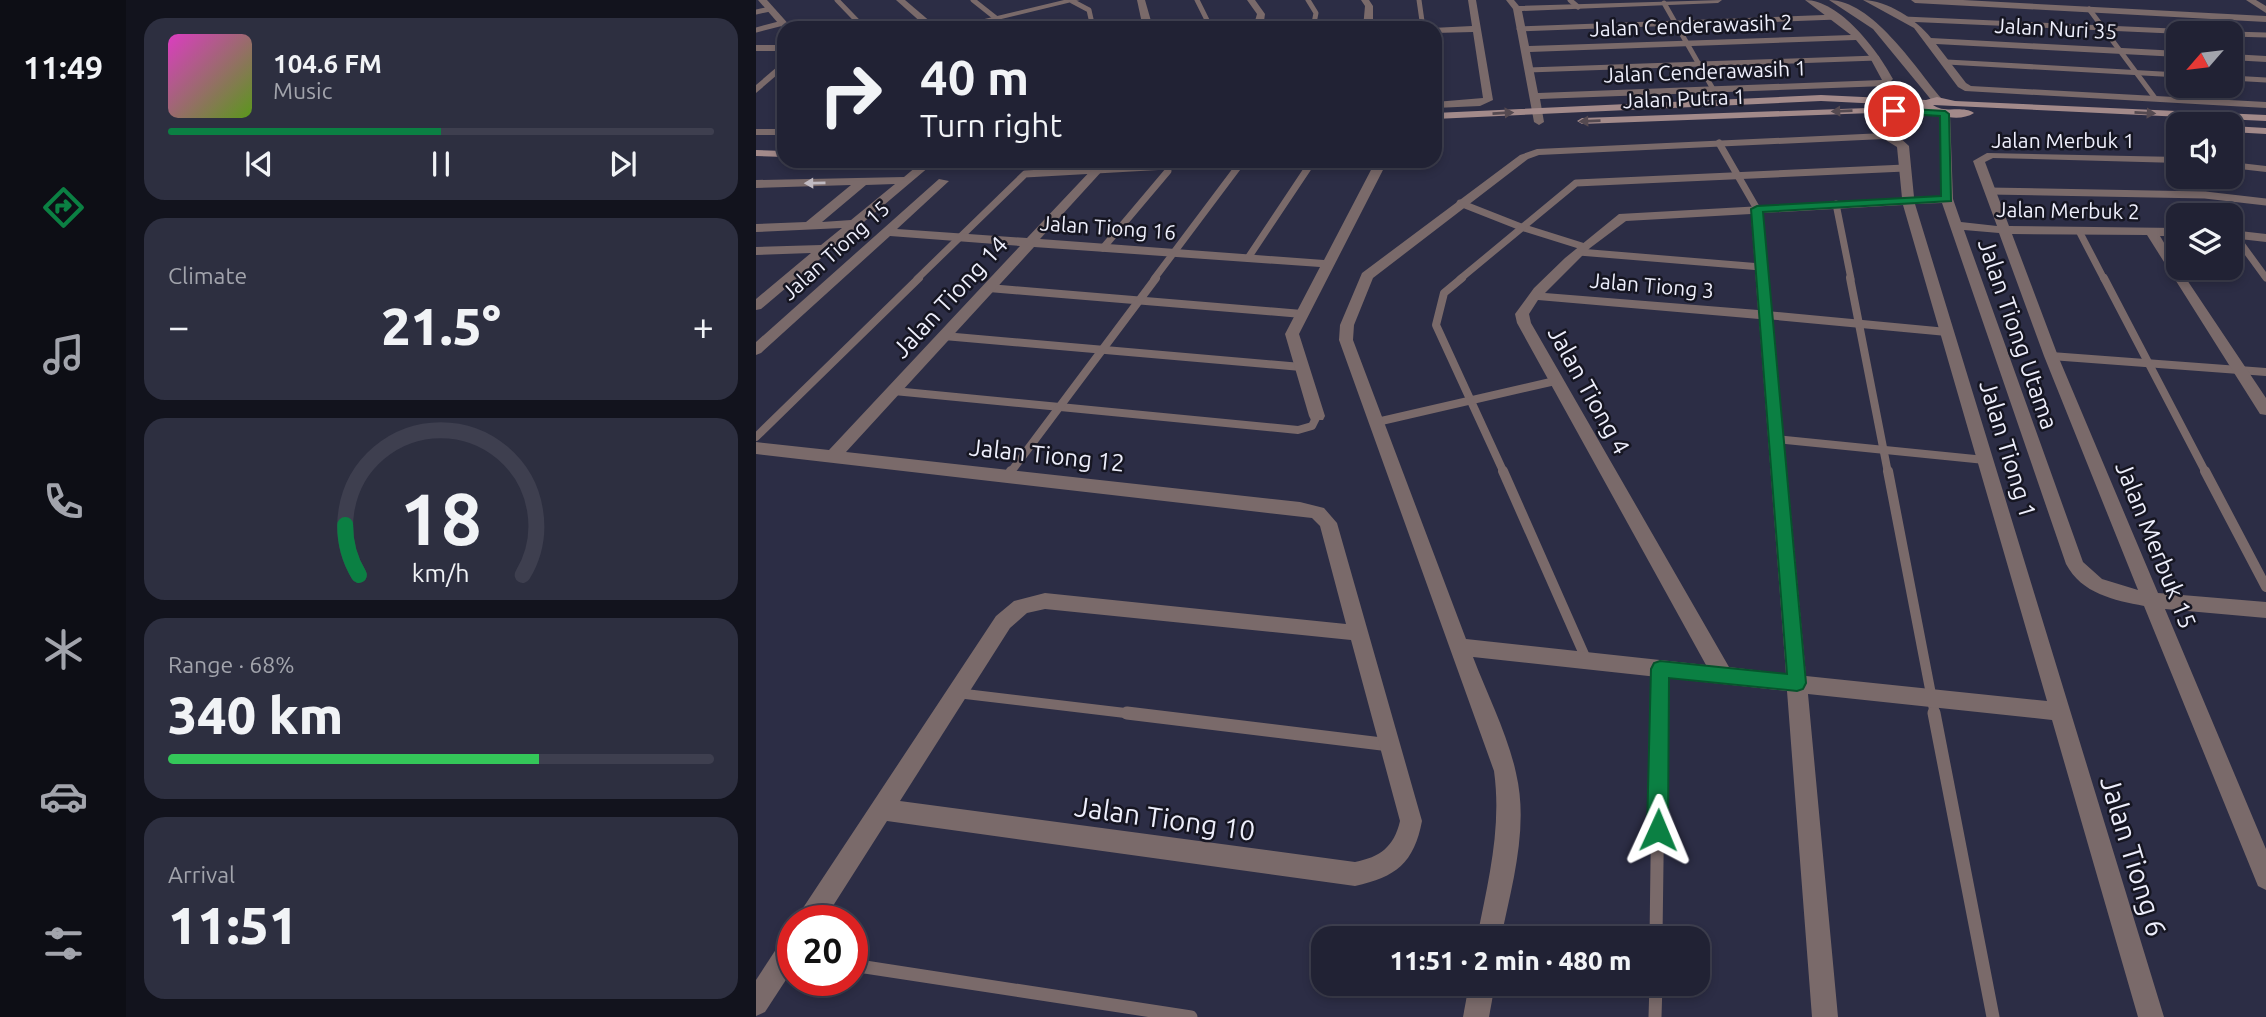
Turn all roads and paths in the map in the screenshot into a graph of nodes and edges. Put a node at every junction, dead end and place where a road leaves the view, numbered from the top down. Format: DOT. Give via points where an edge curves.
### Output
graph roads {
  1 [pos="762,0"];
  2 [pos="837,0"];
  3 [pos="900,0"];
  4 [pos="973,0"];
  5 [pos="1141,0"];
  6 [pos="1198,0"];
  7 [pos="1251,0"];
  8 [pos="1308,0"];
  9 [pos="1365,0"];
  10 [pos="1419,0"];
  11 [pos="1472,0"];
  12 [pos="1510,0"];
  13 [pos="1718,0"];
  14 [pos="1810,0"];
  15 [pos="1833,0"];
  16 [pos="1867,0"];
  17 [pos="1915,0"];
  18 [pos="2250,0"];
  19 [pos="1074,1"];
  20 [pos="1692,1"];
  21 [pos="1625,2"];
  22 [pos="1664,2"];
  23 [pos="1574,3"];
  24 [pos="770,9"];
  25 [pos="1517,9"];
  26 [pos="2089,9"];
  27 [pos="2266,10"];
  28 [pos="756,12"];
  29 [pos="1837,17"];
  30 [pos="997,19"];
  31 [pos="1904,19"];
  32 [pos="2266,19"];
  33 [pos="781,21"];
  34 [pos="857,21"];
  35 [pos="925,21"];
  36 [pos="991,21"];
  37 [pos="1091,21"];
  38 [pos="1148,21"];
  39 [pos="1206,21"];
  40 [pos="1260,21"];
  41 [pos="1314,21"];
  42 [pos="1368,21"];
  43 [pos="1422,21"];
  44 [pos="1675,22"];
  45 [pos="777,27"];
  46 [pos="2103,28"];
  47 [pos="1478,29"];
  48 [pos="1519,29"];
  49 [pos="756,30"];
  50 [pos="1442,30"];
  51 [pos="2166,31"];
  52 [pos="2244,34"];
  53 [pos="2266,35"];
  54 [pos="1861,37"];
  55 [pos="1930,41"];
  56 [pos="1687,43"];
  57 [pos="756,48"];
  58 [pos="777,48"];
  59 [pos="1523,49"];
  60 [pos="2120,51"];
  61 [pos="2166,53"];
  62 [pos="1877,58"];
  63 [pos="2244,58"];
  64 [pos="2266,59"];
  65 [pos="1947,62"];
  66 [pos="1699,64"];
  67 [pos="777,70"];
  68 [pos="1528,71"];
  69 [pos="2136,72"];
  70 [pos="2166,74"];
  71 [pos="2244,79"];
  72 [pos="2266,80"];
  73 [pos="1713,89"];
  74 [pos="756,90"];
  75 [pos="1534,96"];
  76 [pos="2155,98"];
  77 [pos="1442,105"];
  78 [pos="2266,105"];
  79 [pos="1942,108"];
  80 [pos="1442,116"];
  81 [pos="1537,117"];
  82 [pos="2266,118"];
  83 [pos="2166,125"];
  84 [pos="1442,126"];
  85 [pos="777,130"];
  86 [pos="2243,130"];
  87 [pos="2266,131"];
  88 [pos="756,132"];
  89 [pos="756,143"];
  90 [pos="1719,143"];
  91 [pos="777,144"];
  92 [pos="756,153"];
  93 [pos="777,153"];
  94 [pos="2166,160"];
  95 [pos="2243,166"];
  96 [pos="922,168"];
  97 [pos="1099,168"];
  98 [pos="1166,168"];
  99 [pos="1237,168"];
  100 [pos="1308,168"];
  101 [pos="1378,168"];
  102 [pos="1905,168"];
  103 [pos="2266,169"];
  104 [pos="1737,175"];
  105 [pos="907,180"];
  106 [pos="943,181"];
  107 [pos="862,182"];
  108 [pos="756,184"];
  109 [pos="1989,191"];
  110 [pos="1947,199"];
  111 [pos="1908,200"];
  112 [pos="2266,202"];
  113 [pos="1460,203"];
  114 [pos="1836,204"];
  115 [pos="1757,209"];
  116 [pos="854,224"];
  117 [pos="1956,225"];
  118 [pos="809,226"];
  119 [pos="1521,227"];
  120 [pos="756,228"];
  121 [pos="2003,230"];
  122 [pos="2079,231"];
  123 [pos="2151,231"];
  124 [pos="886,232"];
  125 [pos="2166,232"];
  126 [pos="2243,235"];
  127 [pos="959,238"];
  128 [pos="2266,238"];
  129 [pos="1031,243"];
  130 [pos="2243,247"];
  131 [pos="1103,248"];
  132 [pos="822,249"];
  133 [pos="1582,249"];
  134 [pos="756,251"];
  135 [pos="1175,253"];
  136 [pos="1248,258"];
  137 [pos="1328,264"];
  138 [pos="1761,267"];
  139 [pos="2266,278"];
  140 [pos="989,288"];
  141 [pos="1535,296"];
  142 [pos="1140,300"];
  143 [pos="756,306"];
  144 [pos="1301,314"];
  145 [pos="1766,315"];
  146 [pos="1858,324"];
  147 [pos="1947,332"];
  148 [pos="944,336"];
  149 [pos="756,349"];
  150 [pos="1103,349"];
  151 [pos="2051,356"];
  152 [pos="2148,363"];
  153 [pos="1301,367"];
  154 [pos="2241,370"];
  155 [pos="2266,372"];
  156 [pos="1555,381"];
  157 [pos="894,391"];
  158 [pos="1472,400"];
  159 [pos="1059,407"];
  160 [pos="2266,410"];
  161 [pos="1317,416"];
  162 [pos="1377,422"];
  163 [pos="756,437"];
  164 [pos="1776,439"];
  165 [pos="756,448"];
  166 [pos="1883,450"];
  167 [pos="834,455"];
  168 [pos="1985,460"];
  169 [pos="1008,476"];
  170 [pos="2266,587"];
  171 [pos="2151,598"];
  172 [pos="2266,610"];
  173 [pos="1360,633"];
  174 [pos="1459,647"];
  175 [pos="1587,661"];
  176 [pos="1660,669"];
  177 [pos="1722,674"];
  178 [pos="1797,683"];
  179 [pos="956,693"];
  180 [pos="1931,698"];
  181 [pos="2060,712"];
  182 [pos="1391,745"];
  183 [pos="882,809"];
  184 [pos="2266,878"];
  185 [pos="820,905"];
  186 [pos="1491,926"];
  187 [pos="1656,926"];
  188 [pos="868,967"];
  189 [pos="777,973"];
  190 [pos="1480,996"];
  191 [pos="1656,996"];
  192 [pos="756,1003"];
  193 [pos="1191,1017"];
  194 [pos="1476,1017"];
  195 [pos="1655,1017"];
  196 [pos="1825,1017"];
  197 [pos="1993,1017"];
  198 [pos="2151,1017"];
  1 -- 24 [label="street"];
  2 -- 34 [label="lane"];
  3 -- 35 [label="street"];
  4 -- 30 [label="lane"];
  5 -- 38 [label="street"];
  6 -- 39 [label="lane"];
  7 -- 40 [label="street" via="1261,14"];
  8 -- 41 [label="lane" via="1316,13"];
  9 -- 42 [label="street"];
  10 -- 43 [label="lane"];
  11 -- 47 [label="street"];
  12 -- 25 [label="street"];
  13 -- 20 [label="street"];
  14 -- 29 [label="street"];
  15 -- 79 [label="street" via="1876,27"];
  16 -- 31 [label="street"];
  17 -- 26 [label="street"];
  18 -- 27 [label="street"];
  19 -- 30 [label="street" via="1028,17"];
  19 -- 37 [label="lane" via="1089,10"];
  20 -- 22 [label="street"];
  21 -- 22 [label="street"];
  21 -- 23 [label="street"];
  22 -- 44 [label="lane"];
  23 -- 25 [label="street"];
  24 -- 28 [label="lane"];
  24 -- 33 [label="street"];
  25 -- 48 [label="street"];
  26 -- 32 [label="street"];
  26 -- 46 [label="lane"];
  29 -- 44 [label="lane"];
  29 -- 54 [label="street"];
  30 -- 36 [label="street"];
  31 -- 46 [label="lane"];
  31 -- 55 [label="street"];
  44 -- 48 [label="lane"];
  44 -- 56 [label="lane"];
  45 -- 49 [label="lane"];
  46 -- 51 [label="lane"];
  46 -- 60 [label="lane"];
  47 -- 50 [label="street"];
  47 -- 77 [label="street" via="1488,100"];
  48 -- 59 [label="street"];
  52 -- 53 [label="lane"];
  54 -- 56 [label="street, Jalan Cenderawasih 2"];
  54 -- 62 [label="street"];
  55 -- 60 [label="street, Jalan Nuri 35"];
  55 -- 65 [label="street"];
  56 -- 59 [label="street, Jalan Cenderawasih 2"];
  56 -- 66 [label="lane"];
  57 -- 58 [label="street"];
  59 -- 68 [label="street"];
  60 -- 61 [label="street, Jalan Nuri 35"];
  60 -- 69 [label="lane"];
  62 -- 66 [label="lane"];
  62 -- 73 [label="street, Jalan Cenderawasih 1" via="1888,79 1878,85"];
  63 -- 64 [label="street"];
  65 -- 69 [label="lane"];
  65 -- 76 [label="street" via="1962,85 1979,91"];
  66 -- 68 [label="lane"];
  66 -- 73 [label="lane"];
  67 -- 74 [label="street"];
  68 -- 75 [label="street"];
  69 -- 70 [label="lane"];
  69 -- 76 [label="lane"];
  71 -- 72 [label="lane"];
  73 -- 75 [label="street, Jalan Cenderawasih 1"];
  75 -- 81 [label="street"];
  76 -- 78 [label="street"];
  79 -- 81 [label="main road, Jalan Putra 1"];
  79 -- 82 [label="main road, Jalan Putra 1, one-way"];
  79 -- 83 [label="main road, Jalan Putra 1"];
  79 -- 110 [label="street, Jalan Tiong Utama"];
  80 -- 81 [label="main road, Jalan Putra 1, one-way"];
  81 -- 84 [label="main road, Jalan Putra 1"];
  85 -- 88 [label="street"];
  86 -- 87 [label="main road"];
  89 -- 91 [label="main road"];
  90 -- 102 [label="street, Jalan Tiong 1" via="1884,136 1903,146"];
  90 -- 104 [label="lane"];
  90 -- 113 [label="street" via="1537,152"];
  92 -- 93 [label="main road"];
  94 -- 109 [label="street, Jalan Merbuk 1" via="1991,155 1979,161"];
  95 -- 103 [label="street"];
  96 -- 105 [label="street"];
  97 -- 127 [label="lane" via="1025,174"];
  97 -- 129 [label="street, Jalan Tiong 14"];
  98 -- 131 [label="lane"];
  99 -- 135 [label="lane"];
  100 -- 136 [label="lane"];
  101 -- 137 [label="street"];
  102 -- 104 [label="lane"];
  102 -- 111 [label="street, Jalan Tiong 1"];
  104 -- 115 [label="lane"];
  104 -- 119 [label="lane" via="1576,183"];
  105 -- 107 [label="street"];
  105 -- 116 [label="street"];
  106 -- 124 [label="street, Jalan Tiong 15"];
  107 -- 108 [label="street, one-way"];
  107 -- 118 [label="street"];
  109 -- 112 [label="lane" via="2205,195"];
  109 -- 121 [label="street, Jalan Merbuk 1"];
  110 -- 111 [label="street, Jalan Tiong 4"];
  110 -- 117 [label="street, Jalan Tiong Utama"];
  111 -- 114 [label="street, Jalan Tiong 4"];
  111 -- 147 [label="street, Jalan Tiong 1"];
  113 -- 119 [label="lane"];
  113 -- 162 [label="street" via="1367,276 1347,325 1346,340"];
  114 -- 115 [label="street, Jalan Tiong 4"];
  114 -- 146 [label="lane"];
  115 -- 133 [label="street, Jalan Tiong 4" via="1623,217"];
  115 -- 138 [label="street"];
  116 -- 118 [label="street"];
  116 -- 132 [label="street"];
  117 -- 121 [label="street, Jalan Merbuk 2"];
  117 -- 171 [label="street, Jalan Tiong Utama" via="2075,564 2103,588"];
  118 -- 120 [label="street"];
  119 -- 133 [label="lane"];
  119 -- 158 [label="lane" via="1444,293 1436,325"];
  121 -- 122 [label="street, Jalan Merbuk 2"];
  121 -- 151 [label="street, Jalan Merbuk 15"];
  122 -- 123 [label="street, Jalan Merbuk 2"];
  122 -- 152 [label="lane"];
  123 -- 125 [label="street, Jalan Merbuk 2"];
  123 -- 154 [label="street"];
  124 -- 127 [label="street, Jalan Tiong 16"];
  124 -- 149 [label="street, Jalan Tiong 15"];
  126 -- 128 [label="street"];
  127 -- 129 [label="street, Jalan Tiong 16"];
  127 -- 163 [label="lane"];
  129 -- 131 [label="street, Jalan Tiong 16"];
  129 -- 140 [label="street, Jalan Tiong 14"];
  130 -- 139 [label="lane"];
  131 -- 135 [label="street, Jalan Tiong 16"];
  132 -- 134 [label="street"];
  132 -- 143 [label="street"];
  133 -- 138 [label="lane"];
  133 -- 141 [label="street, Jalan Tiong 4"];
  135 -- 136 [label="street, Jalan Tiong 16"];
  135 -- 142 [label="lane"];
  136 -- 137 [label="street, Jalan Tiong 16"];
  137 -- 144 [label="street"];
  138 -- 145 [label="street"];
  140 -- 142 [label="lane"];
  140 -- 148 [label="street, Jalan Tiong 14"];
  141 -- 145 [label="street, Jalan Tiong 3"];
  141 -- 156 [label="street, Jalan Tiong 4" via="1522,317"];
  142 -- 144 [label="lane"];
  142 -- 150 [label="lane"];
  144 -- 153 [label="street" via="1292,334"];
  145 -- 146 [label="lane"];
  145 -- 164 [label="street"];
  146 -- 147 [label="lane"];
  146 -- 166 [label="lane"];
  147 -- 168 [label="street, Jalan Tiong 1"];
  148 -- 150 [label="lane"];
  148 -- 157 [label="street, Jalan Tiong 14"];
  150 -- 153 [label="lane"];
  150 -- 159 [label="lane"];
  151 -- 152 [label="lane"];
  151 -- 171 [label="street, Jalan Merbuk 15"];
  152 -- 154 [label="lane"];
  152 -- 170 [label="lane"];
  153 -- 161 [label="street"];
  154 -- 155 [label="lane"];
  154 -- 160 [label="street"];
  156 -- 158 [label="lane"];
  156 -- 177 [label="street, Jalan Tiong 4"];
  157 -- 159 [label="lane"];
  157 -- 167 [label="street, Jalan Tiong 14"];
  158 -- 162 [label="lane"];
  158 -- 175 [label="lane"];
  159 -- 161 [label="lane" via="1297,430 1312,426"];
  159 -- 169 [label="lane"];
  162 -- 174 [label="street"];
  164 -- 166 [label="lane"];
  164 -- 178 [label="street"];
  165 -- 167 [label="street, Jalan Tiong 12"];
  166 -- 168 [label="lane"];
  166 -- 180 [label="lane"];
  167 -- 169 [label="street, Jalan Tiong 12"];
  168 -- 181 [label="street, Jalan Tiong 1"];
  169 -- 173 [label="street, Jalan Tiong 12" via="1318,513 1328,523"];
  171 -- 172 [label="street"];
  171 -- 184 [label="street, Jalan Merbuk 15"];
  173 -- 179 [label="street" via="1033,602 1003,622"];
  173 -- 182 [label="street"];
  174 -- 175 [label="street"];
  174 -- 186 [label="street" via="1510,796"];
  175 -- 176 [label="street"];
  176 -- 177 [label="street"];
  176 -- 187 [label="lane"];
  177 -- 178 [label="street"];
  178 -- 180 [label="street"];
  178 -- 196 [label="street"];
  179 -- 182 [label="lane"];
  179 -- 183 [label="street"];
  180 -- 181 [label="street"];
  180 -- 197 [label="lane"];
  181 -- 198 [label="street, Jalan Tiong 6"];
  182 -- 183 [label="street, Jalan Tiong 10" via="1411,821 1408,841 1396,858 1376,871 1355,874"];
  183 -- 185 [label="street"];
  188 -- 193 [label="lane"];
  189 -- 192 [label="street"];
  190 -- 194 [label="street"];
  191 -- 195 [label="lane"];
}
